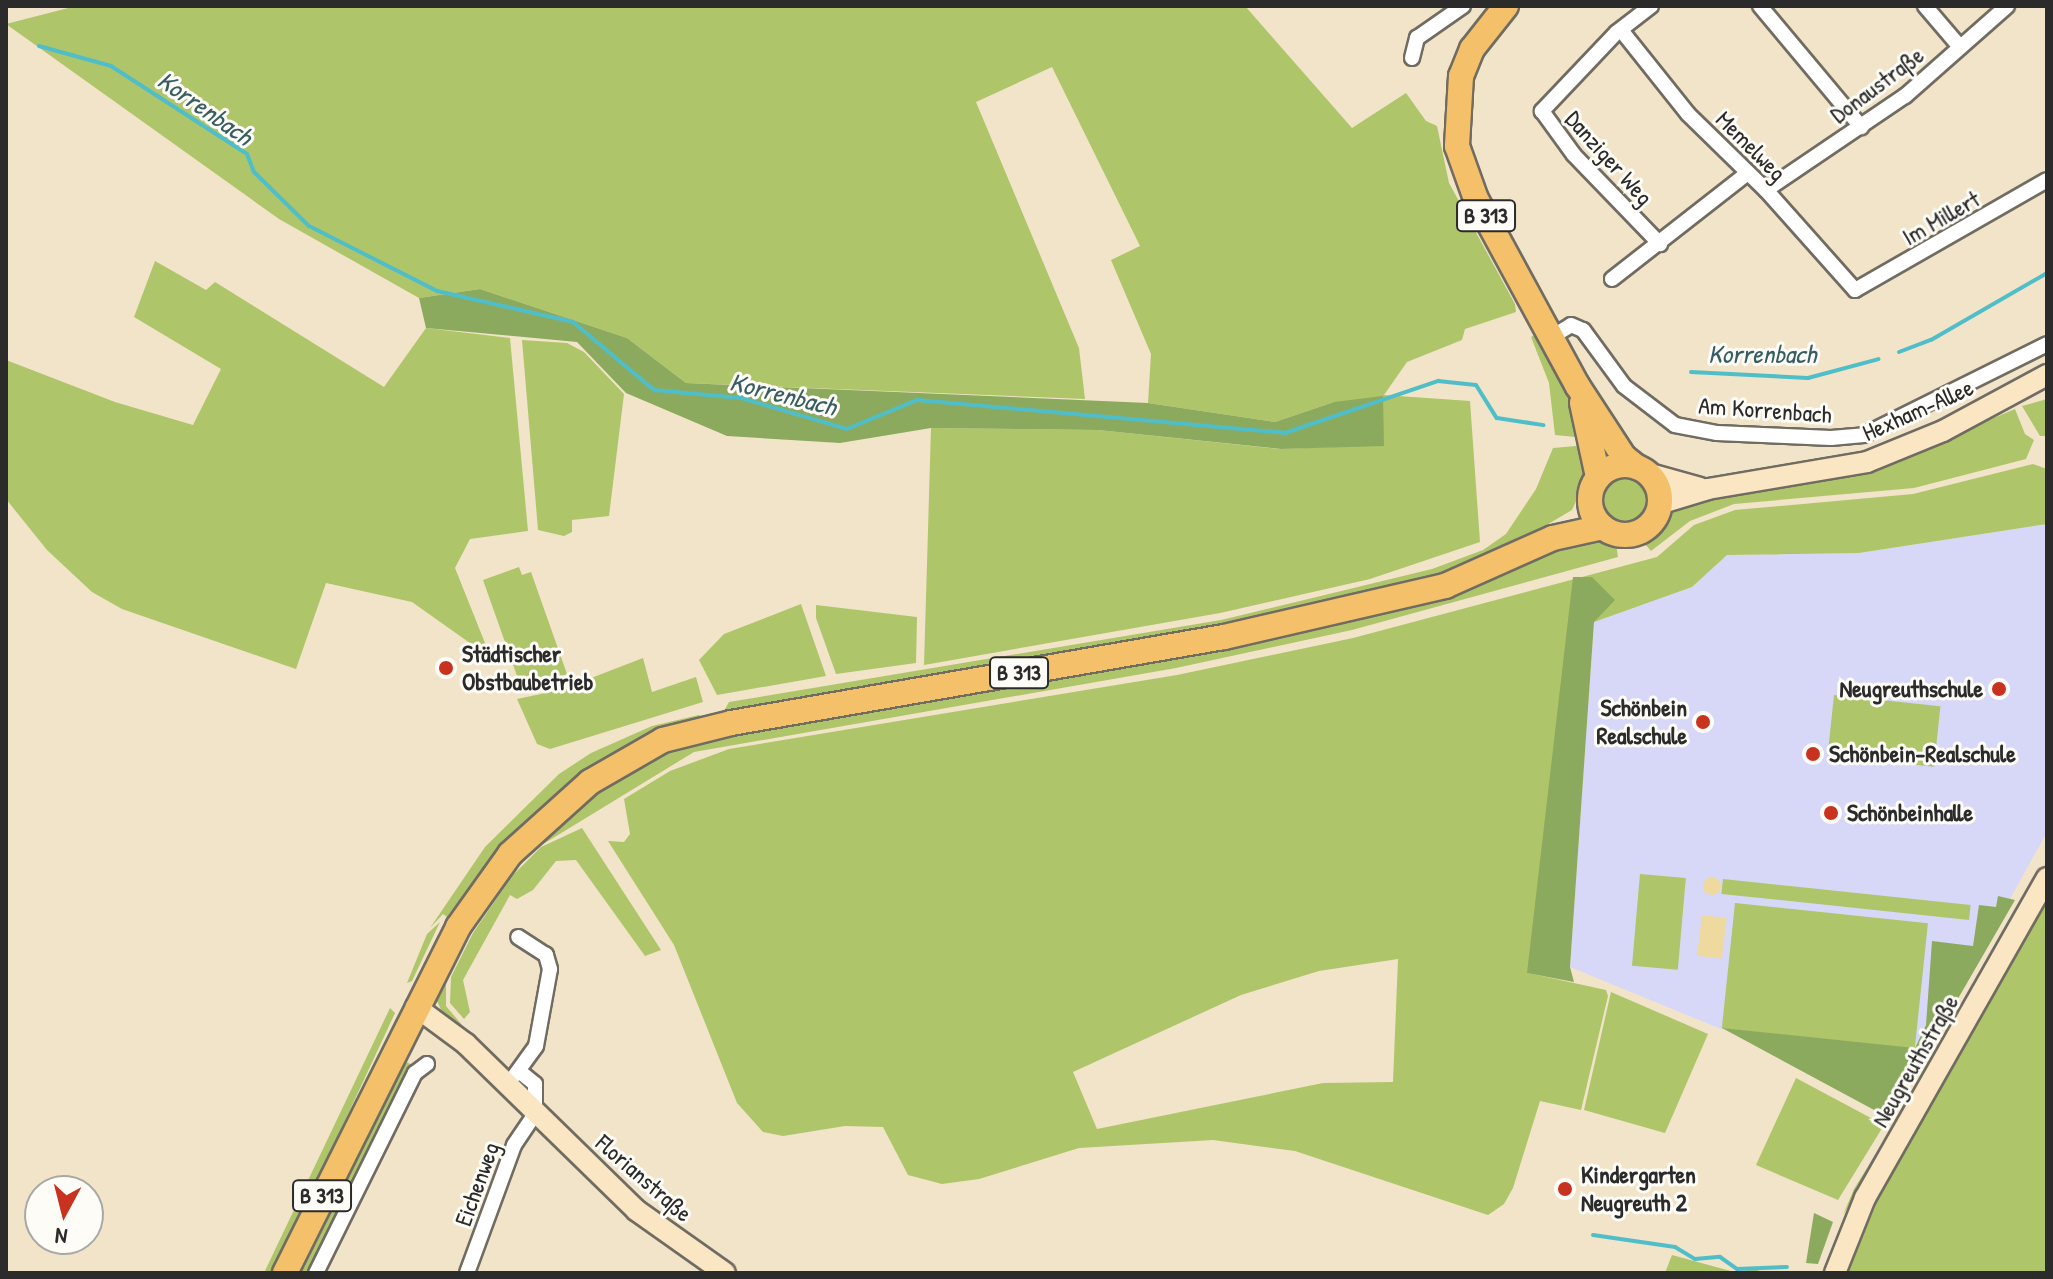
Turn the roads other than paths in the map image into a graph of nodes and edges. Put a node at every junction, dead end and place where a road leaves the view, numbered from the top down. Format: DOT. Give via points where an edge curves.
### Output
graph roads {
  1 [pos="1463,6"];
  2 [pos="1506,6"];
  3 [pos="1651,6"];
  4 [pos="1760,6"];
  5 [pos="1925,6"];
  6 [pos="2007,6"];
  7 [pos="1621,30"];
  8 [pos="1960,47"];
  9 [pos="1412,58"];
  10 [pos="1861,127"];
  11 [pos="1745,175"];
  12 [pos="2047,180"];
  13 [pos="1766,190"];
  14 [pos="1660,244"];
  15 [pos="1612,279"];
  16 [pos="1855,290"];
  17 [pos="1553,336"];
  18 [pos="2047,344"];
  19 [pos="2047,375"];
  20 [pos="1577,385"];
  21 [pos="2047,393"];
  22 [pos="2001,401"];
  23 [pos="1642,470"];
  24 [pos="1598,477"];
  25 [pos="1708,489"];
  26 [pos="1590,503"];
  27 [pos="1659,504"];
  28 [pos="1603,527"];
  29 [pos="1553,538"];
  30 [pos="2047,878"];
  31 [pos="518,937"];
  32 [pos="416,1007"];
  33 [pos="427,1064"];
  34 [pos="512,1077"];
  35 [pos="535,1114"];
  36 [pos="285,1273"];
  37 [pos="316,1273"];
  38 [pos="467,1273"];
  39 [pos="725,1273"];
  40 [pos="1835,1273"];
  1 -- 9 [label="street" via="1417,38"];
  2 -- 17 [label="main road, B 313" via="1472,49 1461,76 1457,146 1476,199"];
  3 -- 7 [label="street"];
  4 -- 10 [label="street"];
  5 -- 8 [label="street"];
  6 -- 8 [label="street, Donaustraße"];
  7 -- 11 [label="street, Memelweg"];
  7 -- 14 [label="street, Danziger Weg" via="1542,111 1574,155"];
  8 -- 10 [label="street, Donaustraße"];
  10 -- 13 [label="street, Donaustraße"];
  11 -- 13 [label="street, Memelweg"];
  11 -- 14 [label="street"];
  12 -- 16 [label="street, Im Millert"];
  13 -- 16 [label="street, Memelweg"];
  14 -- 15 [label="street"];
  17 -- 18 [label="street, Am Korrenbach" via="1571,325 1583,330 1624,386 1675,425 1793,437 1864,435"];
  17 -- 20 [label="main road, B 313"];
  19 -- 22 [label="street, Hexham-Allee"];
  20 -- 23 [label="main road, B 313" via="1624,457"];
  20 -- 24 [label="main road, B 313"];
  21 -- 22 [label="street"];
  22 -- 25 [label="street, Hexham-Allee" via="1867,462"];
  23 -- 24 [label="main road" via="1614,467"];
  23 -- 25 [label="street, Hexham-Allee"];
  23 -- 27 [label="main road" via="1659,492"];
  24 -- 26 [label="main road"];
  25 -- 27 [label="street, Hexham-Allee"];
  26 -- 28 [label="main road"];
  26 -- 29 [label="main road, B 313"];
  27 -- 28 [label="main road" via="1651,523 1633,534"];
  28 -- 29 [label="main road, B 313"];
  29 -- 32 [label="main road, B 313" via="1445,586 1224,637 731,723 663,740 590,782 510,854 458,927"];
  30 -- 40 [label="street, Neugreuthstraße" via="1865,1198"];
  31 -- 34 [label="street" via="546,955 550,969 536,1046"];
  32 -- 34 [label="street, Florianstraße"];
  32 -- 36 [label="main road, B 313"];
  33 -- 37 [label="street" via="415,1073"];
  34 -- 35 [label="street, Florianstraße"];
  35 -- 38 [label="street, Eichenweg" via="514,1145"];
  35 -- 39 [label="street, Florianstraße" via="636,1210"];
}
